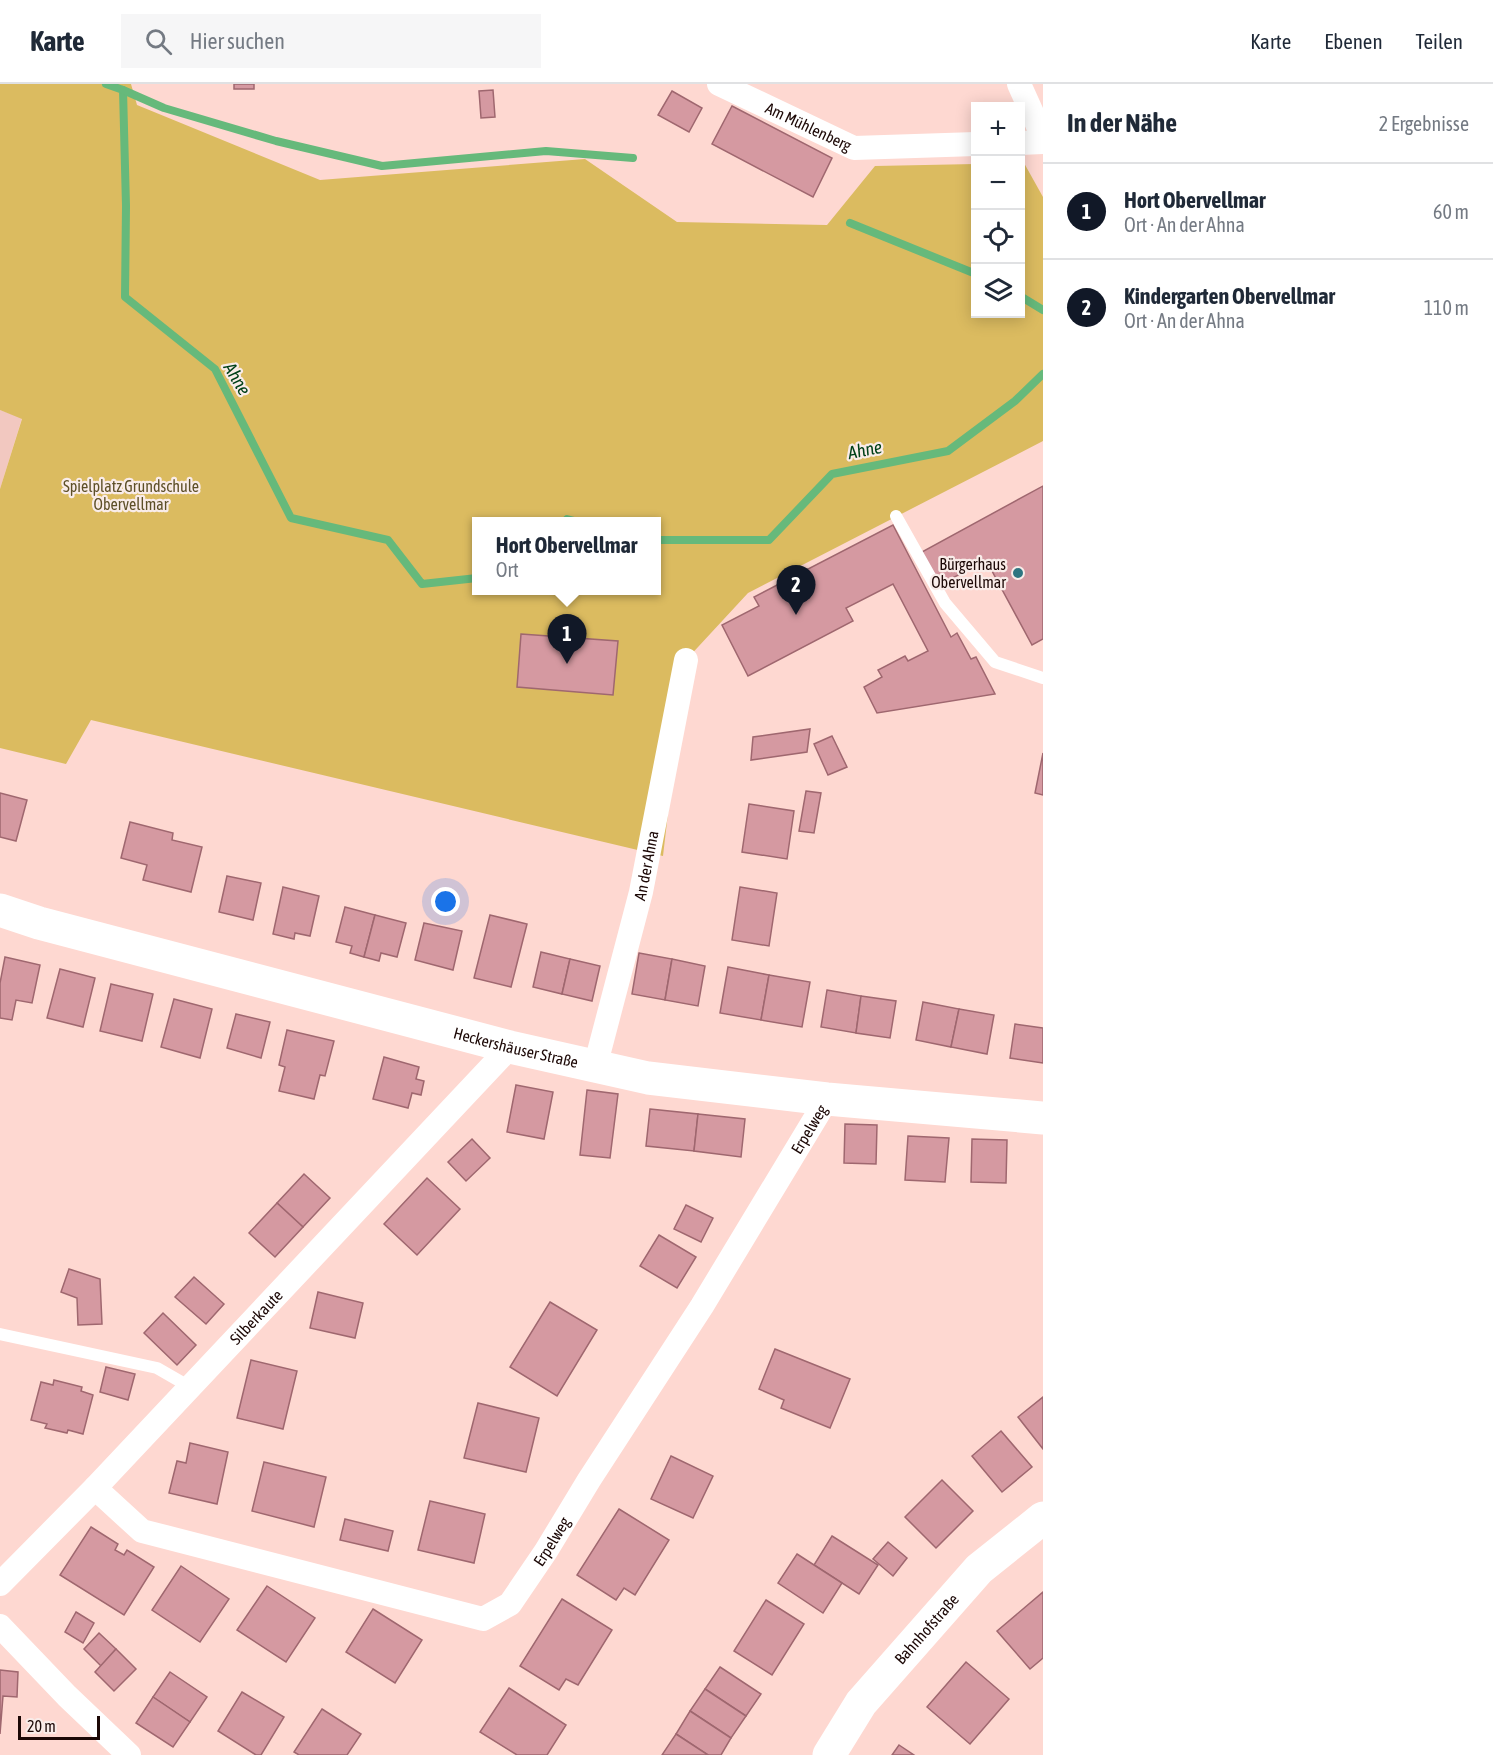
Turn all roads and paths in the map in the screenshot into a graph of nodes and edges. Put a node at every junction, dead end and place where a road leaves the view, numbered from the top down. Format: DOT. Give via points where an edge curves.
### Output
graph roads {
  1 [pos="719,84"];
  2 [pos="1019,84"];
  3 [pos="1043,137"];
  4 [pos="1043,142"];
  5 [pos="1025,143"];
  6 [pos="971,144"];
  7 [pos="896,516"];
  8 [pos="686,660"];
  9 [pos="1043,678"];
  10 [pos="0,910"];
  11 [pos="510,1047"];
  12 [pos="595,1067"];
  13 [pos="827,1099"];
  14 [pos="1043,1118"];
  15 [pos="0,1334"];
  16 [pos="190,1387"];
  17 [pos="96,1488"];
  18 [pos="1043,1518"];
  19 [pos="0,1584"];
  20 [pos="0,1626"];
  21 [pos="129,1755"];
  22 [pos="829,1755"];
  1 -- 6 [label="street, Am Mühlenberg" via="854,148"];
  2 -- 3 [label="street"];
  4 -- 5 [label="street"];
  7 -- 9 [label="lane" via="945,603 995,662"];
  8 -- 12 [label="street, An der Ahna" via="641,891"];
  10 -- 11 [label="street, Heckershäuser Straße"];
  11 -- 12 [label="street, Heckershäuser Straße"];
  11 -- 16 [label="street, Silberkaute"];
  12 -- 13 [label="street, Heckershäuser Straße" via="648,1078"];
  13 -- 14 [label="street, Heckershäuser Straße"];
  13 -- 17 [label="street, Erpelweg" via="702,1306 540,1560 510,1604 483,1619 141,1531"];
  15 -- 16 [label="lane" via="157,1368"];
  16 -- 17 [label="street, Silberkaute"];
  17 -- 19 [label="street, Silberkaute"];
  18 -- 22 [label="street, Bahnhofstraße" via="979,1569 861,1703"];
  20 -- 21 [label="street"];
}
